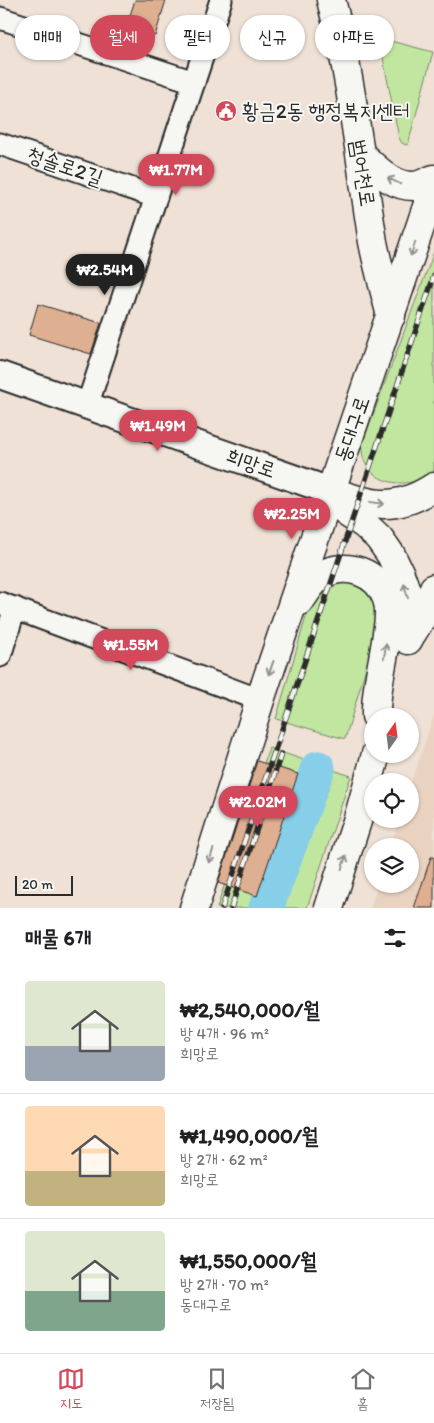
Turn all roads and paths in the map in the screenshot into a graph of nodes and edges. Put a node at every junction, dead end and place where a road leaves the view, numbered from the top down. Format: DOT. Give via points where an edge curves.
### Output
graph roads {
  1 [pos="221,0"];
  2 [pos="331,0"];
  3 [pos="0,18"];
  4 [pos="194,82"];
  5 [pos="0,144"];
  6 [pos="361,155"];
  7 [pos="434,192"];
  8 [pos="156,197"];
  9 [pos="391,316"];
  10 [pos="0,375"];
  11 [pos="87,406"];
  12 [pos="434,487"];
  13 [pos="330,491"];
  14 [pos="432,603"];
  15 [pos="7,605"];
  16 [pos="283,633"];
  17 [pos="408,640"];
  18 [pos="0,656"];
  19 [pos="260,700"];
  20 [pos="376,708"];
  21 [pos="388,708"];
  22 [pos="373,763"];
  23 [pos="194,908"];
  24 [pos="329,908"];
  1 -- 4 [label="street"];
  2 -- 6 [label="main road, 범어천로"];
  3 -- 4 [label="street"];
  4 -- 8 [label="street"];
  5 -- 8 [label="street, 청솔로2길"];
  7 -- 6 [label="main road, one-way" via="400,184"];
  6 -- 9 [label="main road, 범어천로" via="374,243"];
  7 -- 9 [label="main road, 동대구로, one-way"];
  8 -- 11 [label="street"];
  9 -- 13 [label="main road, 동대구로"];
  10 -- 11 [label="street, 희망로"];
  11 -- 13 [label="street, 희망로"];
  13 -- 12 [label="main road, one-way" via="362,501 393,505 421,496"];
  13 -- 16 [label="main road, 동대구로"];
  17 -- 13 [label="main road, one-way" via="410,614 407,593 391,555 379,538 346,512"];
  14 -- 17 [label="main road"];
  15 -- 18 [label="street"];
  15 -- 19 [label="street"];
  16 -- 19 [label="main road, 동대구로, one-way"];
  20 -- 16 [label="main road, one-way" via="390,615 387,598 374,579 349,568 320,576 310,585"];
  17 -- 21 [label="main road"];
  19 -- 23 [label="main road, 동대구로, one-way"];
  24 -- 22 [label="main road, one-way"];
}
